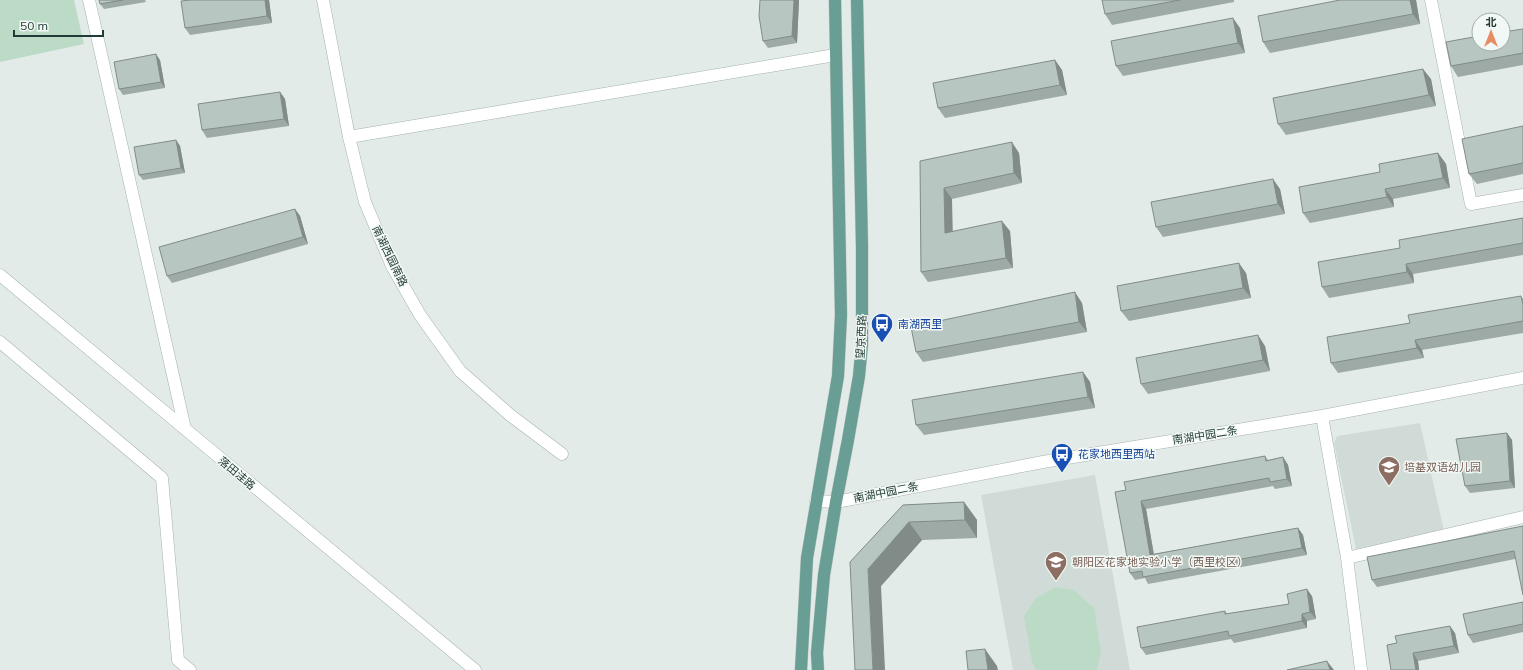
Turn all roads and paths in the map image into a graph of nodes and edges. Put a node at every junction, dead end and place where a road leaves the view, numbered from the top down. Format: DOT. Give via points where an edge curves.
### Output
graph roads {
  1 [pos="89,0"];
  2 [pos="323,0"];
  3 [pos="835,0"];
  4 [pos="857,0"];
  5 [pos="1431,0"];
  6 [pos="835,54"];
  7 [pos="349,137"];
  8 [pos="1523,195"];
  9 [pos="0,275"];
  10 [pos="0,342"];
  11 [pos="1523,378"];
  12 [pos="1322,416"];
  13 [pos="185,429"];
  14 [pos="562,454"];
  15 [pos="816,501"];
  16 [pos="836,502"];
  17 [pos="1523,517"];
  18 [pos="1347,558"];
  19 [pos="190,670"];
  20 [pos="475,670"];
  21 [pos="801,670"];
  22 [pos="818,670"];
  23 [pos="1361,670"];
  1 -- 13 [label="street"];
  2 -- 7 [label="street, 南湖西园南路"];
  3 -- 6 [label="main road, 望京西路"];
  4 -- 16 [label="main road, 望京西路" via="862,344 859,376"];
  5 -- 8 [label="street" via="1471,204"];
  6 -- 7 [label="street"];
  6 -- 15 [label="main road, 望京西路" via="841,315 838,376"];
  7 -- 14 [label="street, 南湖西园南路" via="365,202 392,266 420,315 460,371"];
  9 -- 13 [label="street, 落田洼路"];
  10 -- 19 [label="street" via="162,478 178,660"];
  11 -- 12 [label="street, 南湖中园二条"];
  12 -- 16 [label="street, 南湖中园二条" via="1048,461"];
  12 -- 18 [label="street"];
  13 -- 20 [label="street, 落田洼路"];
  15 -- 16 [label="street, 南湖中园二条"];
  15 -- 21 [label="main road, 望京西路" via="807,558"];
  16 -- 22 [label="main road, 望京西路" via="824,575 817,653"];
  17 -- 18 [label="street"];
  18 -- 23 [label="street"];
}
